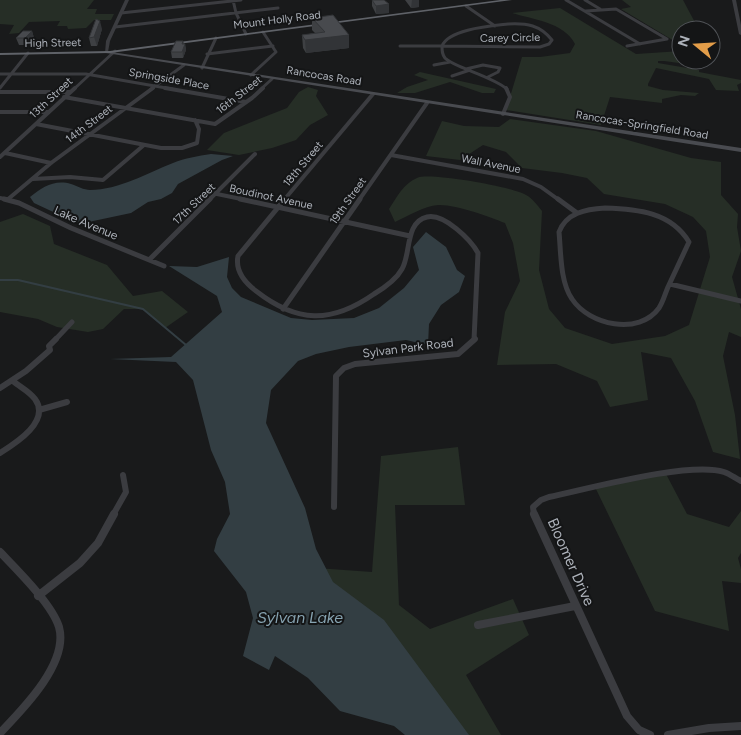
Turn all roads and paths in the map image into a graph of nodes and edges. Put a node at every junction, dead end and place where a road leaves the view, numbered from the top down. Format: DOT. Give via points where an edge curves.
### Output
graph roads {
  1 [pos="127,0"];
  2 [pos="233,0"];
  3 [pos="241,0"];
  4 [pos="510,0"];
  5 [pos="566,0"];
  6 [pos="585,0"];
  7 [pos="734,0"];
  8 [pos="466,6"];
  9 [pos="278,8"];
  10 [pos="600,9"];
  11 [pos="586,11"];
  12 [pos="236,13"];
  13 [pos="121,14"];
  14 [pos="495,26"];
  15 [pos="115,27"];
  16 [pos="263,32"];
  17 [pos="246,34"];
  18 [pos="741,34"];
  19 [pos="216,38"];
  20 [pos="640,44"];
  21 [pos="273,46"];
  22 [pos="400,46"];
  23 [pos="627,46"];
  24 [pos="442,47"];
  25 [pos="106,52"];
  26 [pos="114,52"];
  27 [pos="28,53"];
  28 [pos="0,54"];
  29 [pos="207,54"];
  30 [pos="450,62"];
  31 [pos="184,65"];
  32 [pos="434,65"];
  33 [pos="202,68"];
  34 [pos="467,70"];
  35 [pos="0,74"];
  36 [pos="11,74"];
  37 [pos="88,74"];
  38 [pos="251,75"];
  39 [pos="452,76"];
  40 [pos="272,78"];
  41 [pos="489,78"];
  42 [pos="156,86"];
  43 [pos="0,88"];
  44 [pos="0,92"];
  45 [pos="70,92"];
  46 [pos="373,94"];
  47 [pos="64,97"];
  48 [pos="246,102"];
  49 [pos="427,102"];
  50 [pos="126,108"];
  51 [pos="0,112"];
  52 [pos="48,112"];
  53 [pos="503,114"];
  54 [pos="195,120"];
  55 [pos="540,120"];
  56 [pos="36,124"];
  57 [pos="91,134"];
  58 [pos="144,144"];
  59 [pos="741,150"];
  60 [pos="5,153"];
  61 [pos="255,154"];
  62 [pos="391,155"];
  63 [pos="0,157"];
  64 [pos="51,163"];
  65 [pos="32,179"];
  66 [pos="217,194"];
  67 [pos="0,198"];
  68 [pos="7,200"];
  69 [pos="278,208"];
  70 [pos="578,213"];
  71 [pos="344,222"];
  72 [pos="410,236"];
  73 [pos="150,259"];
  74 [pos="164,266"];
  75 [pos="670,284"];
  76 [pos="741,301"];
  77 [pos="283,309"];
  78 [pos="72,322"];
  79 [pos="13,381"];
  80 [pos="0,388"];
  81 [pos="67,402"];
  82 [pos="39,410"];
  83 [pos="0,453"];
  84 [pos="123,475"];
  85 [pos="741,481"];
  86 [pos="334,507"];
  87 [pos="0,552"];
  88 [pos="38,596"];
  89 [pos="575,606"];
  90 [pos="478,624"];
  91 [pos="741,726"];
  92 [pos="0,733"];
  93 [pos="650,735"];
  94 [pos="668,735"];
  1 -- 13 [label="street"];
  2 -- 3 [label="street"];
  2 -- 12 [label="street"];
  2 -- 13 [label="street"];
  4 -- 8 [label="highway, Mount Holly Road"];
  5 -- 11 [label="street"];
  6 -- 10 [label="street"];
  7 -- 18 [label="street"];
  8 -- 14 [label="street"];
  8 -- 16 [label="highway, Mount Holly Road"];
  9 -- 12 [label="street"];
  10 -- 11 [label="street"];
  10 -- 20 [label="street" via="616,9 668,39"];
  11 -- 20 [label="street"];
  12 -- 15 [label="street"];
  12 -- 17 [label="street"];
  13 -- 15 [label="street"];
  14 -- 24 [label="street, Carey Circle" via="449,37"];
  14 -- 24 [label="street, Carey Circle" via="531,25 547,34 552,41 544,46 528,48"];
  15 -- 25 [label="street"];
  16 -- 17 [label="highway, Mount Holly Road"];
  16 -- 21 [label="street"];
  17 -- 19 [label="highway, Mount Holly Road"];
  19 -- 26 [label="highway, Mount Holly Road"];
  19 -- 29 [label="street"];
  20 -- 23 [label="street"];
  21 -- 29 [label="street"];
  21 -- 38 [label="street" via="276,54"];
  22 -- 24 [label="street"];
  24 -- 30 [label="street"];
  25 -- 26 [label="highway, Mount Holly Road"];
  25 -- 27 [label="highway, High Street"];
  26 -- 31 [label="main road, Rancocas Road"];
  26 -- 37 [label="street, 13th Street"];
  27 -- 28 [label="highway, High Street"];
  27 -- 36 [label="street"];
  29 -- 33 [label="street"];
  30 -- 32 [label="street"];
  30 -- 34 [label="street"];
  31 -- 33 [label="main road, Rancocas Road"];
  31 -- 42 [label="street, 14th Street"];
  33 -- 38 [label="main road, Rancocas Road"];
  34 -- 39 [label="street"];
  34 -- 41 [label="street" via="479,70"];
  34 -- 41 [label="street" via="486,64 500,68"];
  35 -- 36 [label="street, Springside Place"];
  36 -- 37 [label="street, Springside Place"];
  36 -- 43 [label="street"];
  37 -- 42 [label="street, Springside Place"];
  37 -- 45 [label="street, 13th Street"];
  38 -- 40 [label="main road, Rancocas Road"];
  40 -- 46 [label="main road, Rancocas Road"];
  40 -- 48 [label="street, 16th Street"];
  41 -- 53 [label="street" via="509,92"];
  42 -- 48 [label="street, Springside Place"];
  42 -- 50 [label="street, 14th Street"];
  44 -- 45 [label="street"];
  45 -- 47 [label="street, 13th Street"];
  46 -- 49 [label="main road, Rancocas Road"];
  46 -- 69 [label="street, 18th Street"];
  47 -- 50 [label="street"];
  47 -- 52 [label="street, 13th Street"];
  48 -- 54 [label="street, 16th Street" via="215,124"];
  49 -- 53 [label="main road, Rancocas Road"];
  49 -- 62 [label="street, 19th Street"];
  50 -- 54 [label="street"];
  50 -- 57 [label="street, 14th Street"];
  51 -- 52 [label="street"];
  52 -- 56 [label="street, 13th Street"];
  53 -- 55 [label="main road, Rancocas Road"];
  54 -- 58 [label="street" via="198,129 195,145 169,148"];
  55 -- 59 [label="main road, Rancocas-Springfield Road"];
  56 -- 57 [label="street"];
  56 -- 60 [label="street, 13th Street"];
  57 -- 58 [label="street"];
  57 -- 64 [label="street, 14th Street"];
  58 -- 65 [label="street" via="103,180 70,177"];
  60 -- 63 [label="street, 13th Street"];
  60 -- 64 [label="street"];
  61 -- 66 [label="street, 17th Street"];
  62 -- 70 [label="street, Wall Avenue" via="523,179 544,189"];
  62 -- 71 [label="street, 19th Street"];
  64 -- 65 [label="street, 14th Street"];
  65 -- 68 [label="street, 14th Street"];
  66 -- 69 [label="street, Boudinot Avenue"];
  66 -- 73 [label="street, 17th Street"];
  67 -- 68 [label="street, Lake Avenue"];
  68 -- 73 [label="street, Lake Avenue"];
  69 -- 71 [label="street, Boudinot Avenue"];
  69 -- 77 [label="street, 18th Street" via="237,258 237,264 240,276 254,290"];
  70 -- 75 [label="street" via="592,208 614,208 664,217 680,226 689,242"];
  70 -- 75 [label="street" via="560,226 559,232 569,293 579,308 601,321 625,325 644,321 659,308"];
  71 -- 72 [label="street, Boudinot Avenue"];
  71 -- 77 [label="street, 19th Street"];
  72 -- 77 [label="street" via="402,270 353,310 321,317"];
  72 -- 86 [label="street, Sylvan Park Road" via="424,219 435,217 447,222 476,250 475,339 458,354 355,364 338,372"];
  73 -- 74 [label="street, Lake Avenue"];
  75 -- 76 [label="street"];
  78 -- 79 [label="street" via="49,346 50,350 43,358"];
  79 -- 80 [label="street"];
  79 -- 82 [label="street" via="34,398"];
  81 -- 82 [label="street"];
  82 -- 83 [label="street" via="32,428"];
  84 -- 88 [label="street" via="126,492 98,543 80,563"];
  85 -- 89 [label="street, Bloomer Drive" via="716,470 690,470 548,497 536,503 533,512"];
  87 -- 88 [label="street"];
  88 -- 92 [label="street" via="59,627 59,652 47,676"];
  89 -- 90 [label="street"];
  89 -- 93 [label="street, Bloomer Drive" via="627,716 639,730"];
  91 -- 94 [label="street"];
}
